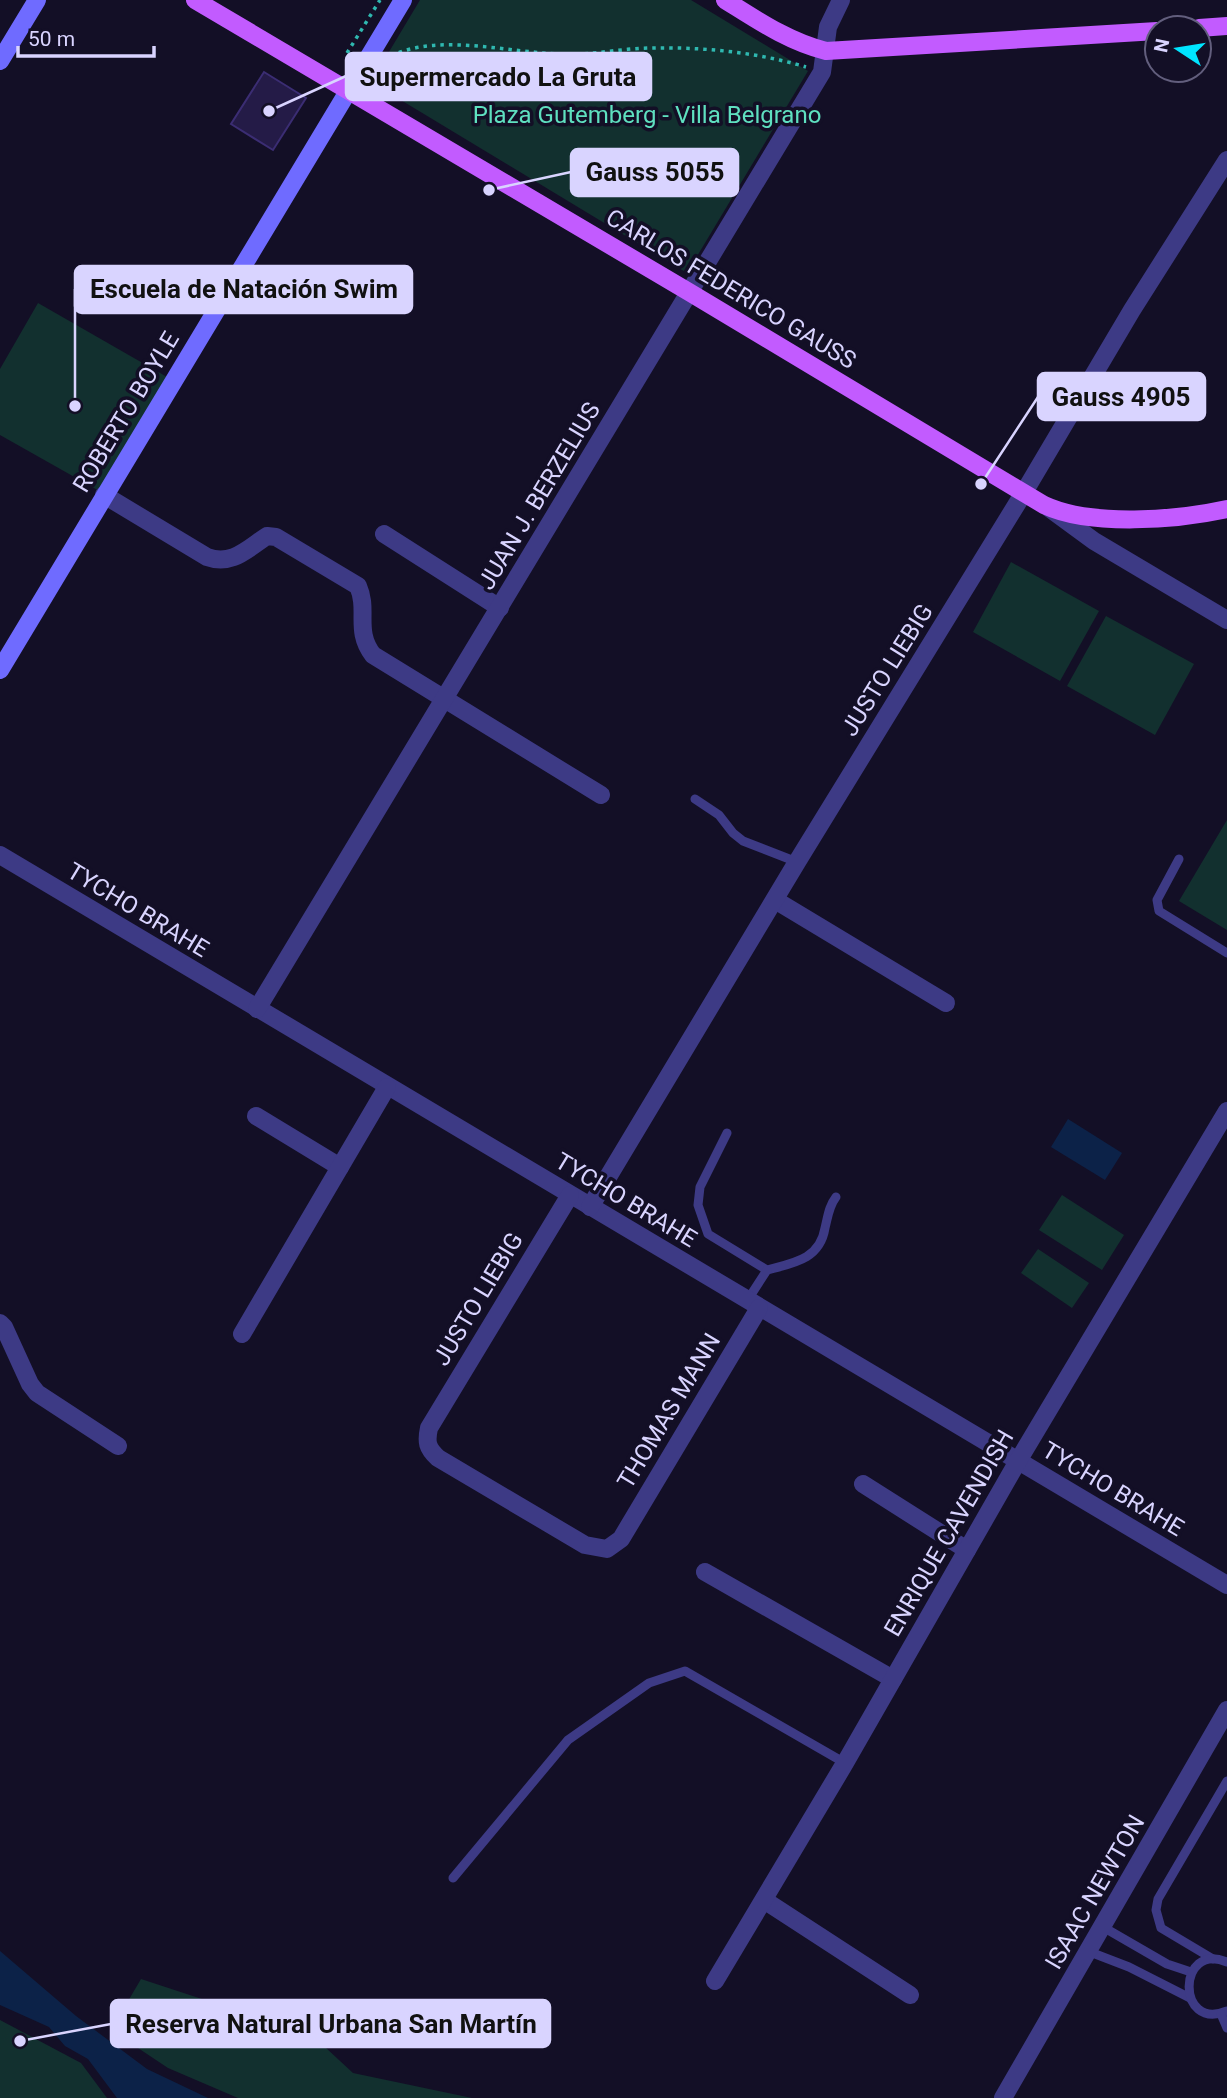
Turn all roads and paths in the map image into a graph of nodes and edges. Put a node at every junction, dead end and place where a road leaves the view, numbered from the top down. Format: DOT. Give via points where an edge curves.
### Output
graph roads {
  1 [pos="37,0"];
  2 [pos="195,0"];
  3 [pos="380,0"];
  4 [pos="402,0"];
  5 [pos="724,0"];
  6 [pos="841,0"];
  7 [pos="1143,32"];
  8 [pos="826,51"];
  9 [pos="347,53"];
  10 [pos="388,57"];
  11 [pos="0,61"];
  12 [pos="822,72"];
  13 [pos="348,92"];
  14 [pos="1227,160"];
  15 [pos="689,292"];
  16 [pos="1023,494"];
  17 [pos="104,495"];
  18 [pos="1044,505"];
  19 [pos="1227,509"];
  20 [pos="1115,518"];
  21 [pos="384,534"];
  22 [pos="1122,557"];
  23 [pos="500,608"];
  24 [pos="1227,620"];
  25 [pos="0,670"];
  26 [pos="445,700"];
  27 [pos="601,795"];
  28 [pos="695,799"];
  29 [pos="0,855"];
  30 [pos="1179,859"];
  31 [pos="797,862"];
  32 [pos="775,900"];
  33 [pos="1227,953"];
  34 [pos="946,1003"];
  35 [pos="257,1009"];
  36 [pos="387,1087"];
  37 [pos="1227,1111"];
  38 [pos="256,1116"];
  39 [pos="727,1133"];
  40 [pos="340,1167"];
  41 [pos="570,1195"];
  42 [pos="836,1196"];
  43 [pos="590,1207"];
  44 [pos="767,1270"];
  45 [pos="753,1304"];
  46 [pos="0,1323"];
  47 [pos="242,1334"];
  48 [pos="118,1446"];
  49 [pos="1018,1461"];
  50 [pos="863,1485"];
  51 [pos="621,1539"];
  52 [pos="967,1550"];
  53 [pos="705,1572"];
  54 [pos="1227,1585"];
  55 [pos="893,1679"];
  56 [pos="1227,1710"];
  57 [pos="845,1763"];
  58 [pos="1227,1781"];
  59 [pos="453,1878"];
  60 [pos="764,1900"];
  61 [pos="1103,1927"];
  62 [pos="1090,1952"];
  63 [pos="1213,1959"];
  64 [pos="1227,1962"];
  65 [pos="1191,1972"];
  66 [pos="715,1981"];
  67 [pos="910,1995"];
  68 [pos="1190,1998"];
  69 [pos="1224,2013"];
  70 [pos="1227,2028"];
  71 [pos="1003,2098"];
  1 -- 11 [label="main road"];
  2 -- 13 [label="main road, CARLOS FEDERICO GAUSS"];
  3 -- 9 [label="path"];
  4 -- 13 [label="main road, ROBERTO BOYLE"];
  5 -- 8 [label="main road" via="807,47"];
  6 -- 8 [label="street, JUAN J. BERZELIUS" via="828,27"];
  7 -- 8 [label="main road"];
  8 -- 12 [label="street, JUAN J. BERZELIUS"];
  10 -- 12 [label="path" via="406,49 467,45 566,54 651,48 732,51"];
  12 -- 15 [label="street, JUAN J. BERZELIUS"];
  13 -- 15 [label="main road, CARLOS FEDERICO GAUSS"];
  13 -- 17 [label="main road, ROBERTO BOYLE"];
  14 -- 16 [label="street, JUSTO LIEBIG"];
  15 -- 16 [label="main road, CARLOS FEDERICO GAUSS"];
  15 -- 23 [label="street, JUAN J. BERZELIUS"];
  16 -- 18 [label="main road, CARLOS FEDERICO GAUSS"];
  16 -- 31 [label="street, JUSTO LIEBIG"];
  17 -- 25 [label="main road, ROBERTO BOYLE"];
  17 -- 26 [label="street" via="207,557 230,560 267,536 276,537 358,586 364,643 373,655"];
  18 -- 20 [label="main road, CARLOS FEDERICO GAUSS"];
  18 -- 22 [label="street"];
  19 -- 20 [label="main road, CARLOS FEDERICO GAUSS" via="1194,516"];
  20 -- 22 [label="street" via="1106,539"];
  21 -- 23 [label="street"];
  22 -- 24 [label="street"];
  23 -- 26 [label="street, JUAN J. BERZELIUS"];
  26 -- 27 [label="street"];
  26 -- 35 [label="street, JUAN J. BERZELIUS"];
  28 -- 31 [label="lane" via="719,815 743,841"];
  29 -- 35 [label="street, TYCHO BRAHE"];
  30 -- 33 [label="lane" via="1157,900 1159,911"];
  31 -- 32 [label="street, JUSTO LIEBIG"];
  32 -- 34 [label="street"];
  32 -- 43 [label="street, JUSTO LIEBIG"];
  35 -- 36 [label="street, TYCHO BRAHE"];
  36 -- 40 [label="street"];
  36 -- 41 [label="street, TYCHO BRAHE"];
  37 -- 49 [label="street, ENRIQUE CAVENDISH"];
  38 -- 40 [label="street"];
  39 -- 44 [label="lane" via="700,1187 698,1205 708,1234"];
  40 -- 47 [label="street"];
  41 -- 43 [label="street, TYCHO BRAHE"];
  41 -- 51 [label="street, JUSTO LIEBIG" via="426,1440 428,1450 438,1458 585,1545 607,1549"];
  42 -- 44 [label="lane" via="825,1232 811,1255"];
  43 -- 45 [label="street, TYCHO BRAHE"];
  44 -- 45 [label="lane"];
  45 -- 49 [label="street, TYCHO BRAHE"];
  45 -- 51 [label="street, THOMAS MANN"];
  46 -- 48 [label="street" via="37,1393"];
  49 -- 52 [label="street, ENRIQUE CAVENDISH"];
  49 -- 54 [label="street, TYCHO BRAHE"];
  50 -- 52 [label="street"];
  52 -- 55 [label="street, ENRIQUE CAVENDISH"];
  53 -- 55 [label="street"];
  55 -- 57 [label="street, ENRIQUE CAVENDISH"];
  56 -- 61 [label="street, ISAAC NEWTON"];
  57 -- 59 [label="lane" via="685,1671 649,1683 568,1740"];
  57 -- 60 [label="street, ENRIQUE CAVENDISH"];
  58 -- 63 [label="lane" via="1158,1899 1156,1910 1161,1928"];
  60 -- 66 [label="street, ENRIQUE CAVENDISH"];
  60 -- 67 [label="street"];
  61 -- 62 [label="street, ISAAC NEWTON"];
  61 -- 65 [label="lane" via="1167,1964"];
  62 -- 68 [label="lane"];
  62 -- 71 [label="street, ISAAC NEWTON"];
  63 -- 64 [label="lane"];
  63 -- 65 [label="lane"];
  65 -- 68 [label="lane"];
  68 -- 69 [label="lane" via="1203,2011"];
  69 -- 70 [label="lane"];
}
